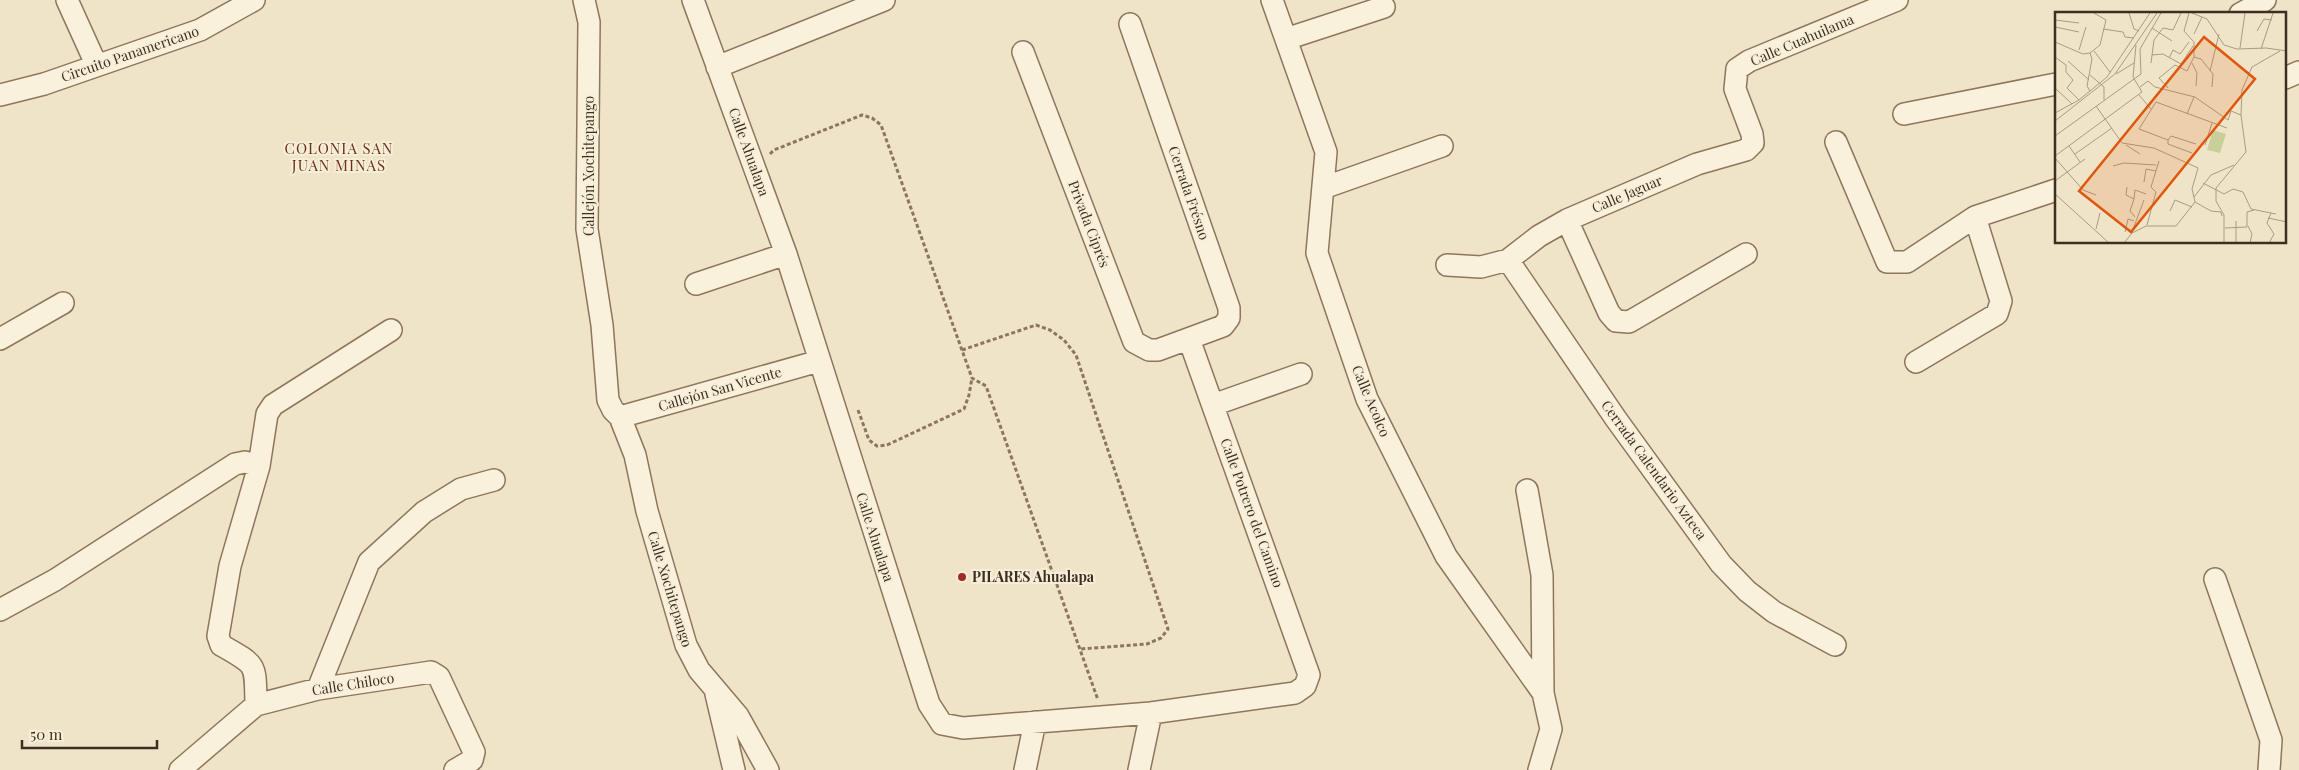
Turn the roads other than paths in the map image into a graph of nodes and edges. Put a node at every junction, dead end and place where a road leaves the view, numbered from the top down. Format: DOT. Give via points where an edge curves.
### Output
graph roads {
  1 [pos="67,0"];
  2 [pos="254,0"];
  3 [pos="584,0"];
  4 [pos="692,0"];
  5 [pos="884,0"];
  6 [pos="1272,0"];
  7 [pos="1896,0"];
  8 [pos="2265,0"];
  9 [pos="1384,7"];
  10 [pos="2244,12"];
  11 [pos="1130,24"];
  12 [pos="1286,39"];
  13 [pos="1023,52"];
  14 [pos="96,64"];
  15 [pos="717,66"];
  16 [pos="2299,72"];
  17 [pos="2286,78"];
  18 [pos="2055,84"];
  19 [pos="0,95"];
  20 [pos="1904,114"];
  21 [pos="1836,142"];
  22 [pos="1753,143"];
  23 [pos="1442,146"];
  24 [pos="1323,188"];
  25 [pos="2055,190"];
  26 [pos="1975,217"];
  27 [pos="1567,220"];
  28 [pos="786,254"];
  29 [pos="1746,254"];
  30 [pos="1508,260"];
  31 [pos="1447,265"];
  32 [pos="696,284"];
  33 [pos="63,303"];
  34 [pos="391,330"];
  35 [pos="0,339"];
  36 [pos="1189,339"];
  37 [pos="819,361"];
  38 [pos="1916,362"];
  39 [pos="1301,374"];
  40 [pos="1213,404"];
  41 [pos="620,417"];
  42 [pos="259,466"];
  43 [pos="494,480"];
  44 [pos="1526,490"];
  45 [pos="2215,579"];
  46 [pos="0,610"];
  47 [pos="1834,644"];
  48 [pos="1305,686"];
  49 [pos="318,689"];
  50 [pos="716,692"];
  51 [pos="1542,692"];
  52 [pos="256,706"];
  53 [pos="1151,713"];
  54 [pos="1035,722"];
  55 [pos="180,770"];
  56 [pos="455,770"];
  57 [pos="734,770"];
  58 [pos="768,770"];
  59 [pos="1025,770"];
  60 [pos="1139,770"];
  61 [pos="1539,770"];
  62 [pos="2269,770"];
  1 -- 14 [label="street"];
  2 -- 14 [label="street, Circuito Panamericano" via="200,30"];
  3 -- 41 [label="street, Callejón Xochitepango" via="590,22 587,228 602,325 608,400"];
  4 -- 15 [label="street, Calle Ahualapa"];
  5 -- 15 [label="street"];
  6 -- 12 [label="street, Calle Acolco"];
  7 -- 22 [label="street, Calle Cuahuilama" via="1750,61 1737,70 1735,90"];
  8 -- 10 [label="street"];
  9 -- 12 [label="street"];
  11 -- 36 [label="street, Cerrada Frésno" via="1229,308 1229,318 1224,326"];
  12 -- 24 [label="street, Calle Acolco" via="1326,152"];
  13 -- 36 [label="street, Privada Ciprés" via="1134,342 1149,350 1158,350"];
  14 -- 19 [label="street, Circuito Panamericano" via="44,84"];
  15 -- 28 [label="street, Calle Ahualapa"];
  16 -- 17 [label="street"];
  18 -- 20 [label="street"];
  21 -- 26 [label="street" via="1887,262 1907,262"];
  22 -- 27 [label="street, Calle Jaguar" via="1746,150 1697,164"];
  23 -- 24 [label="street"];
  24 -- 51 [label="street, Calle Acolco" via="1317,253 1367,400 1446,556"];
  25 -- 26 [label="street"];
  26 -- 38 [label="street" via="2001,301 1997,314"];
  27 -- 29 [label="street" via="1609,313 1616,321 1629,322"];
  27 -- 30 [label="street, Calle Jaguar"];
  28 -- 32 [label="street"];
  28 -- 37 [label="street, Calle Ahualapa"];
  30 -- 31 [label="street" via="1481,267"];
  30 -- 47 [label="street, Cerrada Calendario Azteca" via="1616,419 1721,564 1774,612"];
  33 -- 35 [label="street"];
  34 -- 42 [label="street" via="273,405 267,414"];
  36 -- 40 [label="street, Calle Potrero del Camino"];
  37 -- 41 [label="street, Callejón San Vicente"];
  37 -- 54 [label="street, Calle Ahualapa" via="929,704 942,724 963,728"];
  39 -- 40 [label="street"];
  40 -- 48 [label="street, Calle Potrero del Camino" via="1309,675"];
  41 -- 50 [label="street, Calle Xochitepango" via="635,455 647,511 686,645"];
  42 -- 46 [label="street" via="245,462 235,464 55,580"];
  42 -- 52 [label="street" via="230,566 218,636 221,644 250,662 254,670"];
  43 -- 49 [label="street" via="460,489 424,512 369,562"];
  44 -- 51 [label="street" via="1542,576"];
  45 -- 62 [label="street" via="2271,740"];
  48 -- 53 [label="street, Calle Ahualapa" via="1295,693"];
  49 -- 52 [label="street, Calle Chiloco"];
  49 -- 56 [label="street, Calle Chiloco" via="431,672 439,677 474,752 472,760"];
  50 -- 57 [label="street"];
  50 -- 58 [label="street, Calle Xochitepango" via="738,716"];
  51 -- 61 [label="street, Calle Acolco" via="1551,729"];
  52 -- 55 [label="street, Calle Chiloco"];
  53 -- 54 [label="street, Calle Ahualapa"];
  53 -- 60 [label="street"];
  54 -- 59 [label="street"];
}
